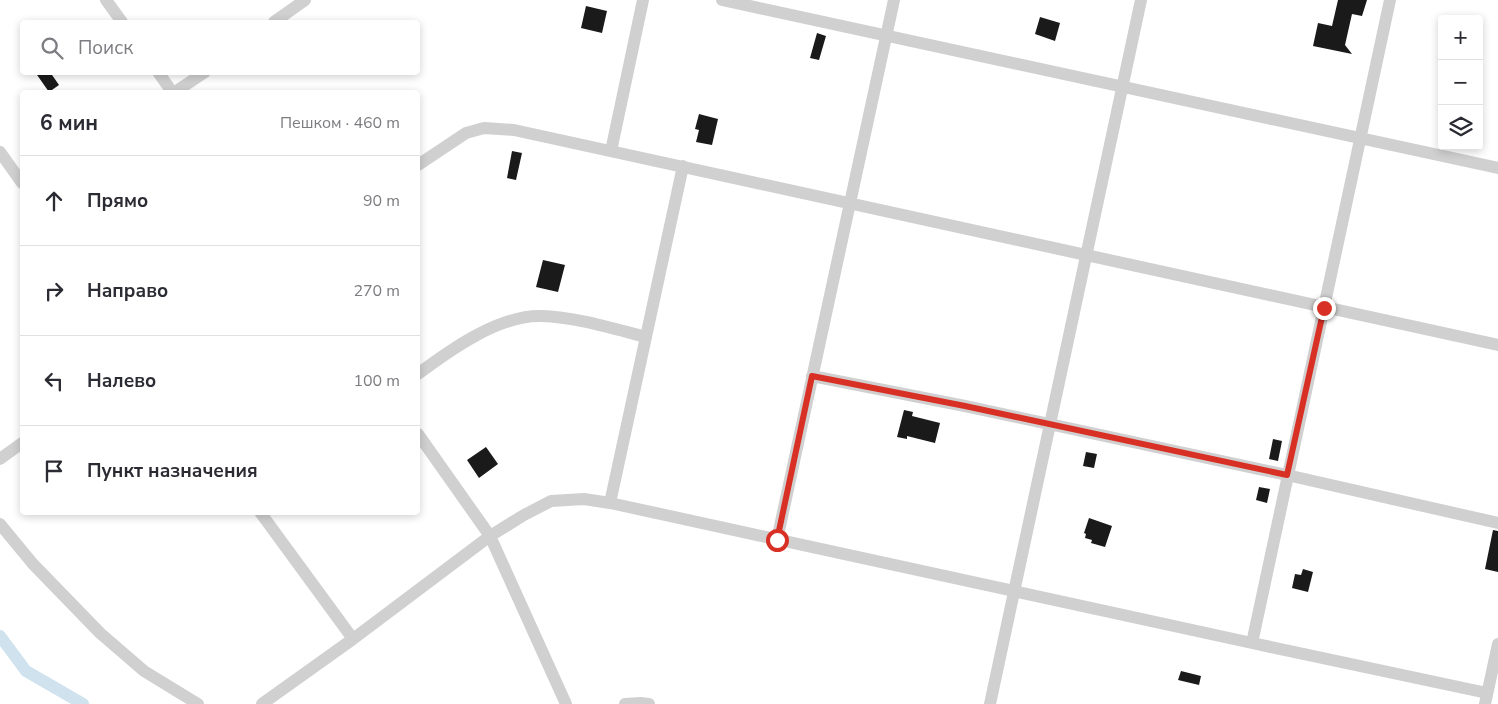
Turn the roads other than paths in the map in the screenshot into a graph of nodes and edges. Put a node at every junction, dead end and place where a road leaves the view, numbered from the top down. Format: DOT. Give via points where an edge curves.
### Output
graph roads {
  1 [pos="106,0"];
  2 [pos="305,0"];
  3 [pos="643,0"];
  4 [pos="722,0"];
  5 [pos="894,0"];
  6 [pos="1141,0"];
  7 [pos="1390,0"];
  8 [pos="121,20"];
  9 [pos="277,20"];
  10 [pos="886,36"];
  11 [pos="160,75"];
  12 [pos="200,75"];
  13 [pos="1122,86"];
  14 [pos="172,90"];
  15 [pos="177,90"];
  16 [pos="1360,138"];
  17 [pos="611,151"];
  18 [pos="0,152"];
  19 [pos="420,164"];
  20 [pos="683,166"];
  21 [pos="1498,168"];
  22 [pos="20,180"];
  23 [pos="849,203"];
  24 [pos="1085,255"];
  25 [pos="1324,308"];
  26 [pos="646,337"];
  27 [pos="1498,345"];
  28 [pos="420,373"];
  29 [pos="812,376"];
  30 [pos="1049,425"];
  31 [pos="420,437"];
  32 [pos="20,444"];
  33 [pos="0,459"];
  34 [pos="1287,475"];
  35 [pos="610,502"];
  36 [pos="262,515"];
  37 [pos="1498,523"];
  38 [pos="0,524"];
  39 [pos="490,536"];
  40 [pos="777,540"];
  41 [pos="1014,591"];
  42 [pos="353,638"];
  43 [pos="1252,644"];
  44 [pos="1498,644"];
  45 [pos="1486,698"];
  46 [pos="198,704"];
  47 [pos="262,704"];
  48 [pos="566,704"];
  49 [pos="625,704"];
  50 [pos="649,704"];
  51 [pos="990,704"];
  1 -- 8 [label="street"];
  2 -- 9 [label="street"];
  3 -- 17 [label="street"];
  4 -- 10 [label="street"];
  5 -- 10 [label="street"];
  6 -- 13 [label="street"];
  7 -- 16 [label="street"];
  10 -- 13 [label="street"];
  10 -- 23 [label="street"];
  11 -- 14 [label="street"];
  12 -- 15 [label="street"];
  13 -- 16 [label="street"];
  13 -- 24 [label="street"];
  16 -- 21 [label="street"];
  16 -- 25 [label="street"];
  17 -- 19 [label="street" via="514,130 484,128 466,133"];
  17 -- 20 [label="street"];
  18 -- 22 [label="street"];
  20 -- 23 [label="street"];
  20 -- 26 [label="street"];
  23 -- 24 [label="street"];
  23 -- 29 [label="street"];
  24 -- 25 [label="street"];
  24 -- 30 [label="street"];
  25 -- 27 [label="street"];
  25 -- 34 [label="street"];
  26 -- 28 [label="street" via="579,321 539,316 491,328"];
  26 -- 35 [label="street"];
  29 -- 30 [label="street"];
  29 -- 40 [label="street"];
  30 -- 34 [label="street"];
  30 -- 41 [label="street"];
  31 -- 39 [label="street"];
  32 -- 33 [label="street"];
  34 -- 37 [label="street"];
  34 -- 43 [label="street"];
  35 -- 39 [label="street" via="584,499 550,501"];
  35 -- 40 [label="street"];
  36 -- 42 [label="street"];
  38 -- 46 [label="street" via="33,564 100,633 144,671"];
  39 -- 42 [label="street"];
  39 -- 48 [label="street"];
  40 -- 41 [label="street"];
  41 -- 43 [label="street"];
  41 -- 51 [label="street"];
  42 -- 47 [label="street"];
  43 -- 45 [label="street"];
  44 -- 45 [label="street"];
  49 -- 50 [label="street"];
}
